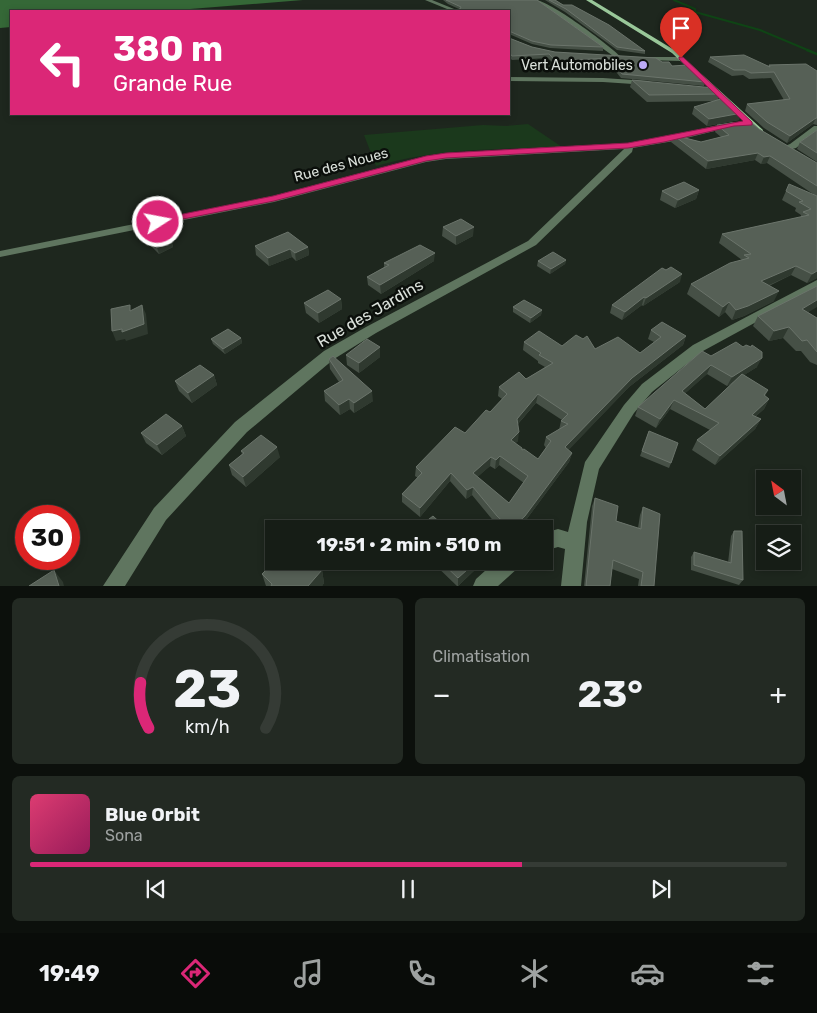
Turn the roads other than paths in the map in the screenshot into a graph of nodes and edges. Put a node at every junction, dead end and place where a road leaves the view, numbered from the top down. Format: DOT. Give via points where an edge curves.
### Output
graph roads {
  1 [pos="427,0"];
  2 [pos="536,0"];
  3 [pos="588,0"];
  4 [pos="453,10"];
  5 [pos="599,56"];
  6 [pos="618,57"];
  7 [pos="626,57"];
  8 [pos="636,58"];
  9 [pos="679,59"];
  10 [pos="510,78"];
  11 [pos="658,84"];
  12 [pos="706,90"];
  13 [pos="715,91"];
  14 [pos="749,123"];
  15 [pos="817,128"];
  16 [pos="765,136"];
  17 [pos="628,146"];
  18 [pos="781,146"];
  19 [pos="793,154"];
  20 [pos="2,253"];
  21 [pos="817,284"];
  22 [pos="553,539"];
  23 [pos="575,542"];
  24 [pos="500,570"];
  25 [pos="113,586"];
  26 [pos="483,586"];
  27 [pos="571,586"];
  1 -- 4 [label="street"];
  2 -- 6 [label="street"];
  3 -- 9 [label="main road"];
  5 -- 6 [label="street"];
  6 -- 7 [label="street"];
  8 -- 9 [label="street"];
  9 -- 13 [label="main road"];
  10 -- 11 [label="street"];
  12 -- 13 [label="street"];
  13 -- 14 [label="main road"];
  14 -- 16 [label="main road"];
  14 -- 17 [label="street, Rue des Noues"];
  15 -- 18 [label="street" via="793,146"];
  17 -- 20 [label="street, Rue des Noues" via="426,159 274,198"];
  17 -- 25 [label="street, Rue des Jardins" via="629,150 532,243 329,355 241,427 160,514"];
  18 -- 19 [label="main road"];
  21 -- 23 [label="street" via="698,348 647,388 629,409 591,467"];
  22 -- 23 [label="street"];
  23 -- 27 [label="street"];
  24 -- 26 [label="street"];
}
